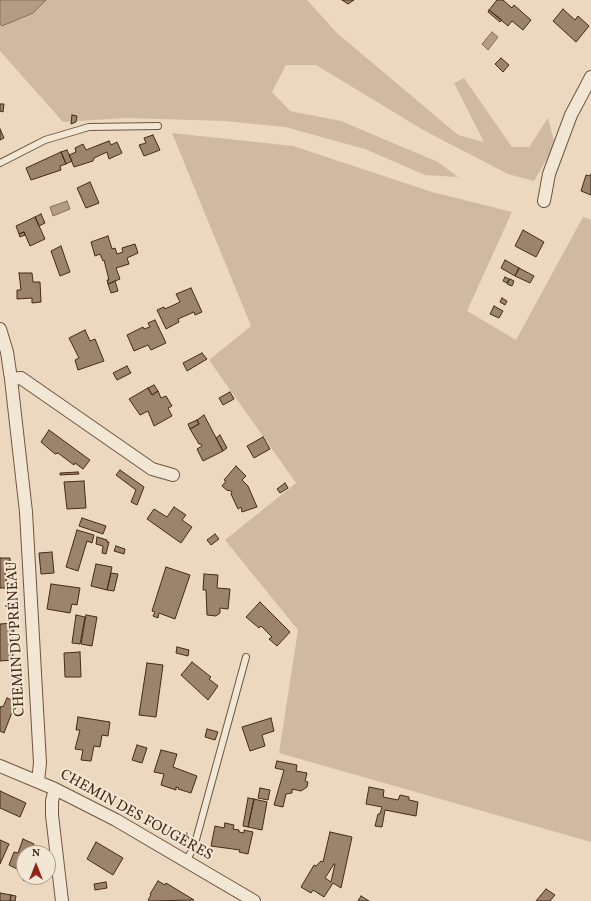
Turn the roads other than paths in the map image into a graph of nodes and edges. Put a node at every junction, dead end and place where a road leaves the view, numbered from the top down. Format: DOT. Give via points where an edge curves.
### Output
graph roads {
  1 [pos="591,78"];
  2 [pos="158,126"];
  3 [pos="0,163"];
  4 [pos="544,201"];
  5 [pos="0,329"];
  6 [pos="12,379"];
  7 [pos="172,475"];
  8 [pos="246,657"];
  9 [pos="0,766"];
  10 [pos="38,781"];
  11 [pos="55,789"];
  12 [pos="186,861"];
  13 [pos="62,901"];
  14 [pos="254,901"];
  1 -- 4 [label="street" via="571,115 549,174"];
  2 -- 3 [label="lane" via="89,127 45,140"];
  5 -- 6 [label="street, CHEMIN DU PRÉNEAU"];
  6 -- 7 [label="street" via="21,378 152,469"];
  6 -- 10 [label="street, CHEMIN DU PRÉNEAU" via="26,512 40,763"];
  8 -- 12 [label="lane" via="194,847"];
  9 -- 10 [label="street, CHEMIN DES FOUGÈRES"];
  10 -- 11 [label="street, CHEMIN DES FOUGÈRES"];
  11 -- 12 [label="street, CHEMIN DES FOUGÈRES" via="116,820"];
  11 -- 13 [label="street" via="52,815"];
  12 -- 14 [label="street, CHEMIN DES FOUGÈRES"];
}
